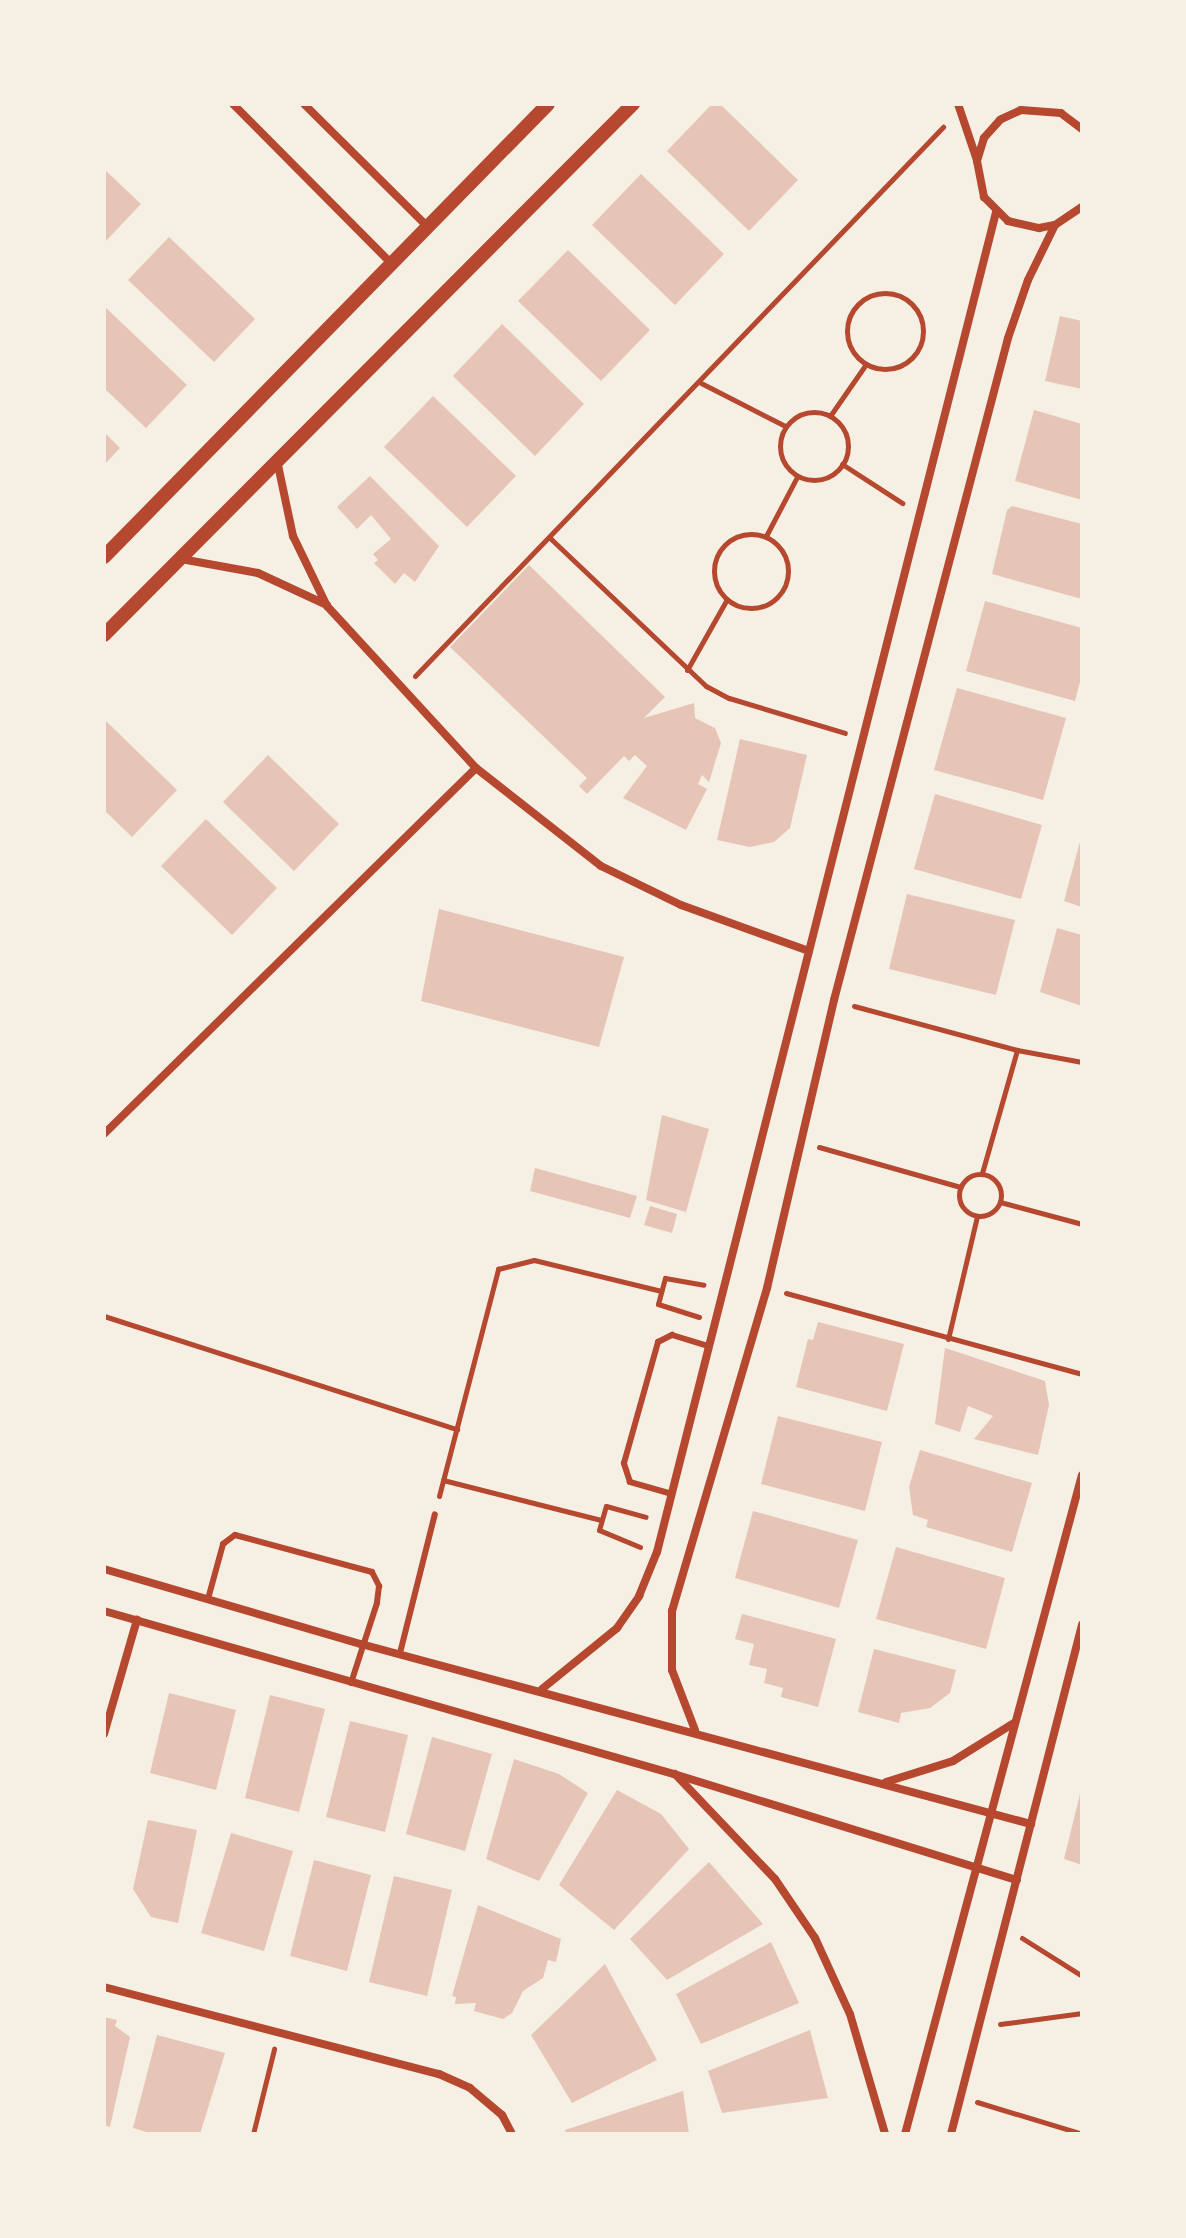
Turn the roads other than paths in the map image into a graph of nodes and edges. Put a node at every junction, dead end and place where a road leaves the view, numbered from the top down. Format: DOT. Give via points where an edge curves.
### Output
graph roads {
  1 [pos="233,104"];
  2 [pos="304,104"];
  3 [pos="548,104"];
  4 [pos="633,104"];
  5 [pos="960,106"];
  6 [pos="1042,106"];
  7 [pos="1080,125"];
  8 [pos="977,161"];
  9 [pos="1082,207"];
  10 [pos="996,212"];
  11 [pos="1055,225"];
  12 [pos="427,226"];
  13 [pos="392,264"];
  14 [pos="278,465"];
  15 [pos="104,557"];
  16 [pos="181,559"];
  17 [pos="327,606"];
  18 [pos="104,635"];
  19 [pos="476,768"];
  20 [pos="809,951"];
  21 [pos="104,1134"];
  22 [pos="709,1346"];
  23 [pos="1082,1475"];
  24 [pos="672,1494"];
  25 [pos="435,1514"];
  26 [pos="104,1569"];
  27 [pos="208,1599"];
  28 [pos="104,1611"];
  29 [pos="137,1620"];
  30 [pos="1082,1625"];
  31 [pos="361,1644"];
  32 [pos="400,1653"];
  33 [pos="351,1683"];
  34 [pos="542,1689"];
  35 [pos="1015,1723"];
  36 [pos="695,1730"];
  37 [pos="104,1734"];
  38 [pos="674,1774"];
  39 [pos="884,1783"];
  40 [pos="990,1813"];
  41 [pos="1031,1824"];
  42 [pos="974,1867"];
  43 [pos="1017,1880"];
  44 [pos="104,1987"];
  45 [pos="512,2134"];
  46 [pos="885,2134"];
  47 [pos="905,2134"];
  48 [pos="951,2134"];
  1 -- 13 [label="street"];
  2 -- 12 [label="street"];
  3 -- 12 [label="street"];
  4 -- 14 [label="street"];
  5 -- 8 [label="street"];
  6 -- 7 [label="street"];
  6 -- 8 [label="street" via="1000,120 984,138"];
  8 -- 10 [label="street" via="984,197"];
  9 -- 11 [label="street"];
  10 -- 11 [label="street" via="1024,226"];
  10 -- 20 [label="street"];
  11 -- 36 [label="street" via="1008,338 834,1000 767,1288 672,1611 672,1670"];
  12 -- 13 [label="street"];
  13 -- 15 [label="street"];
  14 -- 16 [label="street"];
  14 -- 17 [label="street" via="293,536"];
  16 -- 17 [label="street" via="258,573"];
  16 -- 18 [label="street"];
  17 -- 19 [label="street"];
  19 -- 20 [label="street" via="601,866 681,905"];
  19 -- 21 [label="street"];
  20 -- 22 [label="street"];
  22 -- 24 [label="street"];
  22 -- 24 [label="lane" via="672,1335 658,1342 624,1463 630,1482"];
  23 -- 35 [label="street"];
  24 -- 34 [label="street" via="639,1596 617,1628"];
  25 -- 32 [label="lane"];
  26 -- 27 [label="street"];
  27 -- 31 [label="street"];
  27 -- 31 [label="lane" via="223,1544 235,1535 372,1572 379,1586 377,1603"];
  28 -- 29 [label="street"];
  29 -- 33 [label="street"];
  29 -- 37 [label="street"];
  30 -- 41 [label="street"];
  31 -- 32 [label="street"];
  31 -- 33 [label="lane"];
  32 -- 34 [label="street"];
  33 -- 38 [label="street"];
  34 -- 36 [label="street"];
  35 -- 39 [label="street" via="953,1761"];
  35 -- 40 [label="street"];
  36 -- 39 [label="street"];
  38 -- 42 [label="street"];
  38 -- 46 [label="street" via="775,1879 815,1938 850,2014"];
  39 -- 40 [label="street"];
  40 -- 41 [label="street"];
  40 -- 42 [label="street"];
  41 -- 43 [label="street"];
  42 -- 43 [label="street"];
  42 -- 47 [label="street"];
  43 -- 48 [label="street"];
  44 -- 45 [label="street" via="439,2074 470,2088 502,2115"];
}
